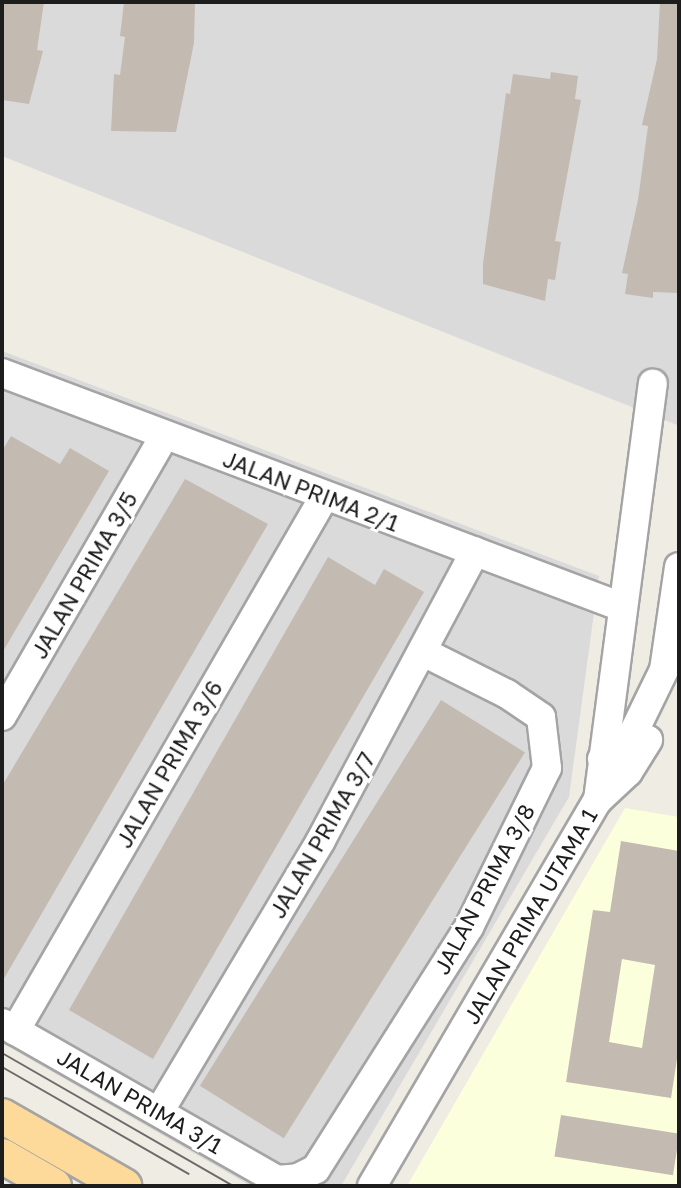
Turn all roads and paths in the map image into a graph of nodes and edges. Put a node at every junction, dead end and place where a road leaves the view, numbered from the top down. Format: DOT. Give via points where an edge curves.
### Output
graph roads {
  1 [pos="5,379"];
  2 [pos="653,384"];
  3 [pos="165,435"];
  4 [pos="324,497"];
  5 [pos="475,552"];
  6 [pos="679,567"];
  7 [pos="622,607"];
  8 [pos="425,653"];
  9 [pos="679,683"];
  10 [pos="2,716"];
  11 [pos="602,759"];
  12 [pos="598,800"];
  13 [pos="8,1027"];
  14 [pos="159,1112"];
  15 [pos="2,1116"];
  16 [pos="2,1156"];
  17 [pos="277,1180"];
  18 [pos="54,1186"];
  19 [pos="124,1186"];
  20 [pos="372,1186"];
  1 -- 3 [label="street, JALAN PRIMA 2/1"];
  2 -- 7 [label="street, JALAN PRIMA UTAMA 1"];
  3 -- 4 [label="street, JALAN PRIMA 2/1"];
  3 -- 10 [label="street, JALAN PRIMA 3/5"];
  4 -- 5 [label="street, JALAN PRIMA 2/1"];
  4 -- 13 [label="street, JALAN PRIMA 3/6"];
  5 -- 7 [label="street, JALAN PRIMA 2/1"];
  5 -- 8 [label="street, JALAN PRIMA 3/7"];
  6 -- 11 [label="street" via="664,670 625,750"];
  7 -- 11 [label="street, JALAN PRIMA UTAMA 1"];
  8 -- 14 [label="street, JALAN PRIMA 3/7"];
  8 -- 17 [label="street, JALAN PRIMA 3/8" via="541,717 547,768 469,927 316,1169"];
  9 -- 12 [label="street" via="628,772"];
  11 -- 12 [label="street, JALAN PRIMA UTAMA 1"];
  12 -- 20 [label="street, JALAN PRIMA UTAMA 1"];
  13 -- 14 [label="street, JALAN PRIMA 3/1"];
  14 -- 17 [label="street, JALAN PRIMA 3/1"];
  15 -- 19 [label="main road"];
  16 -- 18 [label="main road"];
}
